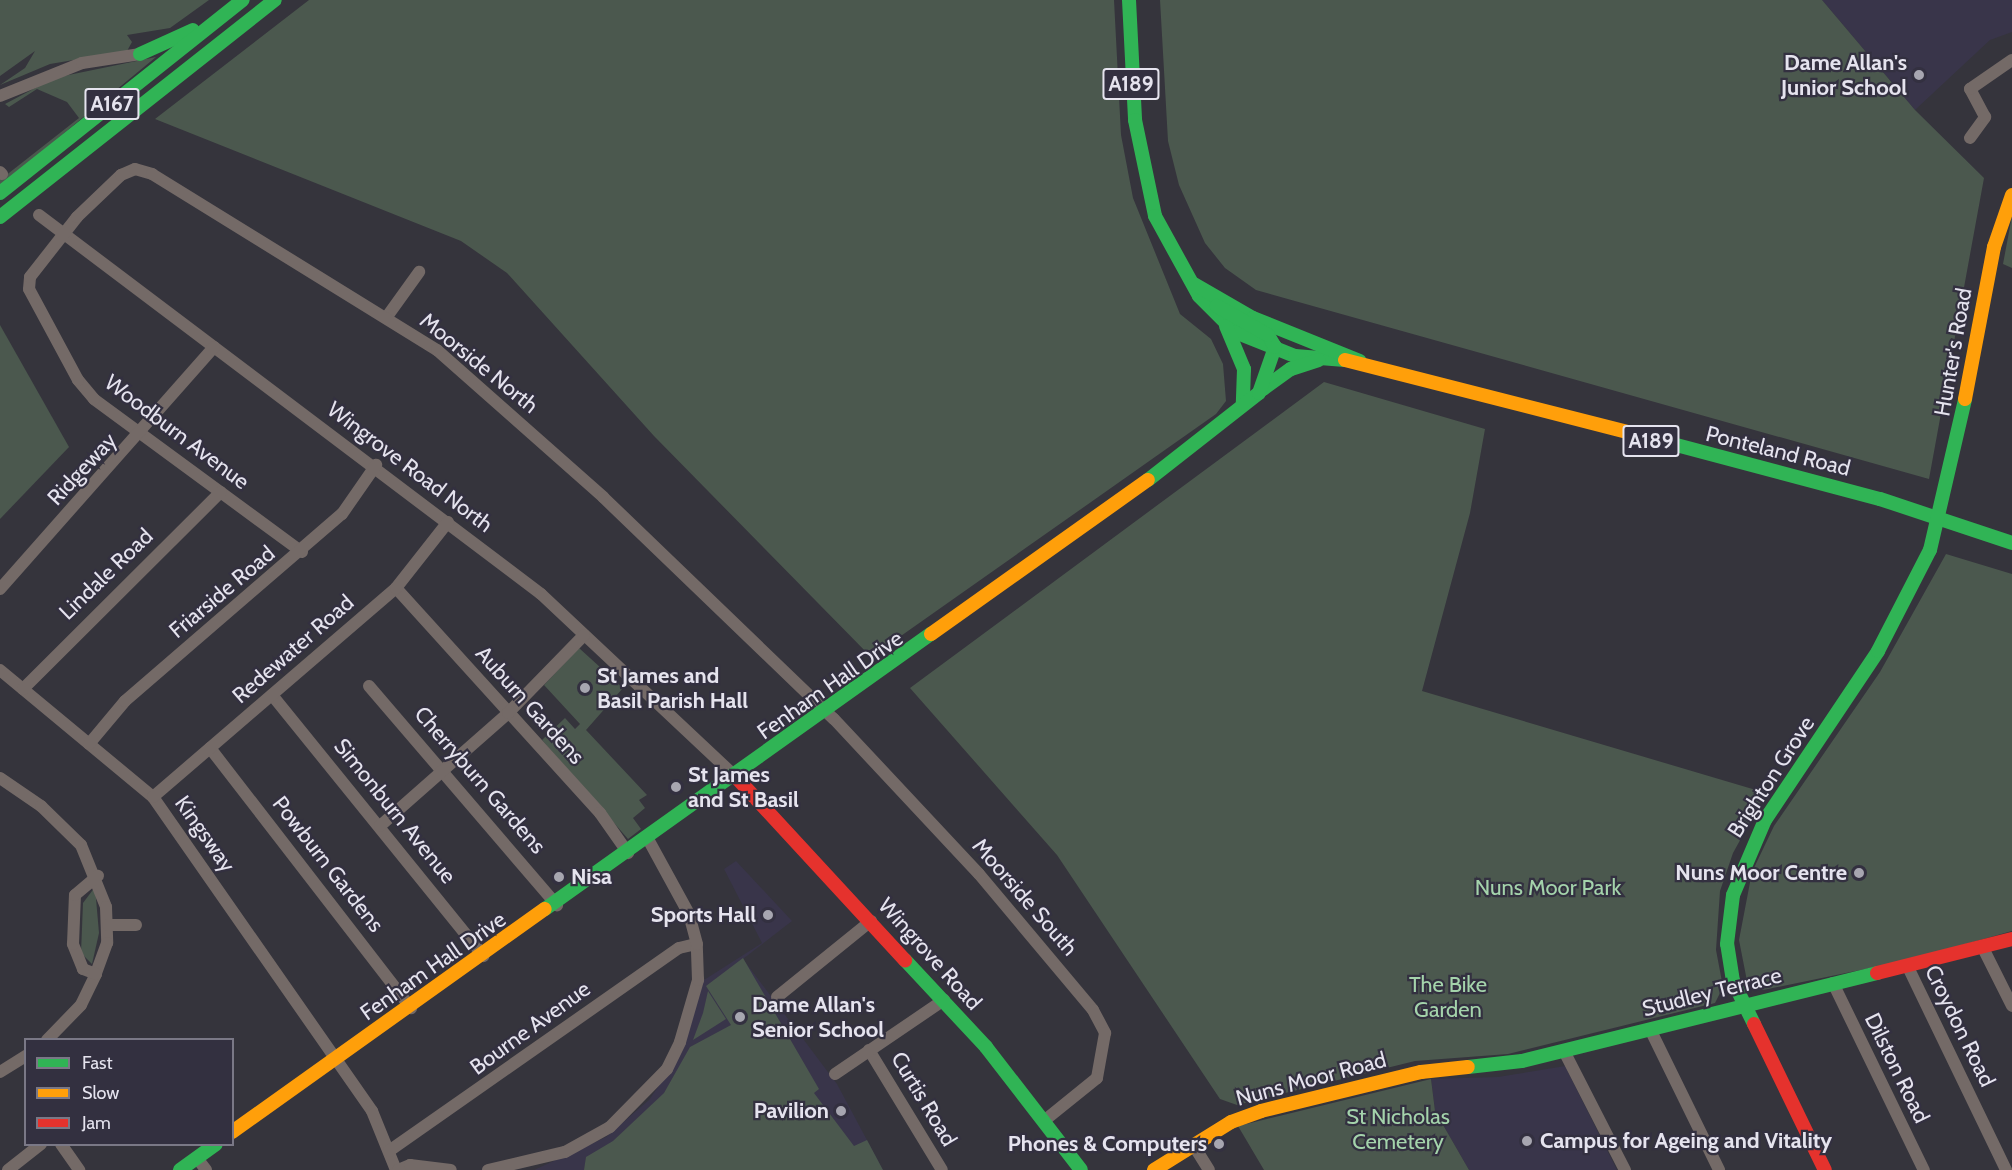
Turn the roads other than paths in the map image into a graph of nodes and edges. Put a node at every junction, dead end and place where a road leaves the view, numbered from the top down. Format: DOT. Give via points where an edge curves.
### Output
graph roads {
  1 [pos="243,0"];
  2 [pos="275,0"];
  3 [pos="1129,0"];
  4 [pos="223,16"];
  5 [pos="140,54"];
  6 [pos="2012,60"];
  7 [pos="0,96"];
  8 [pos="1970,138"];
  9 [pos="0,193"];
  10 [pos="2012,195"];
  11 [pos="39,215"];
  12 [pos="0,216"];
  13 [pos="64,235"];
  14 [pos="418,272"];
  15 [pos="1197,287"];
  16 [pos="386,318"];
  17 [pos="1226,326"];
  18 [pos="1287,332"];
  19 [pos="1271,345"];
  20 [pos="214,347"];
  21 [pos="1320,360"];
  22 [pos="1361,361"];
  23 [pos="1259,393"];
  24 [pos="1242,407"];
  25 [pos="142,435"];
  26 [pos="376,465"];
  27 [pos="221,492"];
  28 [pos="1940,519"];
  29 [pos="448,522"];
  30 [pos="2012,543"];
  31 [pos="302,552"];
  32 [pos="396,588"];
  33 [pos="0,589"];
  34 [pos="584,635"];
  35 [pos="0,670"];
  36 [pos="369,686"];
  37 [pos="22,689"];
  38 [pos="272,694"];
  39 [pos="508,713"];
  40 [pos="827,713"];
  41 [pos="88,744"];
  42 [pos="210,748"];
  43 [pos="444,770"];
  44 [pos="735,776"];
  45 [pos="0,778"];
  46 [pos="153,797"];
  47 [pos="380,826"];
  48 [pos="648,839"];
  49 [pos="628,854"];
  50 [pos="98,876"];
  51 [pos="556,905"];
  52 [pos="871,921"];
  53 [pos="108,925"];
  54 [pos="136,925"];
  55 [pos="2012,939"];
  56 [pos="697,944"];
  57 [pos="1982,946"];
  58 [pos="483,956"];
  59 [pos="1907,965"];
  60 [pos="96,974"];
  61 [pos="1833,983"];
  62 [pos="777,997"];
  63 [pos="944,1000"];
  64 [pos="1743,1005"];
  65 [pos="2012,1006"];
  66 [pos="411,1008"];
  67 [pos="1650,1029"];
  68 [pos="49,1038"];
  69 [pos="869,1050"];
  70 [pos="1564,1051"];
  71 [pos="24,1057"];
  72 [pos="337,1059"];
  73 [pos="0,1072"];
  74 [pos="1421,1072"];
  75 [pos="835,1074"];
  76 [pos="1045,1120"];
  77 [pos="234,1131"];
  78 [pos="38,1146"];
  79 [pos="62,1146"];
  80 [pos="213,1146"];
  81 [pos="1194,1146"];
  82 [pos="389,1151"];
  83 [pos="197,1158"];
  84 [pos="8,1170"];
  85 [pos="79,1170"];
  86 [pos="180,1170"];
  87 [pos="206,1170"];
  88 [pos="397,1170"];
  89 [pos="451,1170"];
  90 [pos="488,1170"];
  91 [pos="942,1170"];
  92 [pos="1082,1170"];
  93 [pos="1154,1170"];
  94 [pos="1209,1170"];
  95 [pos="1625,1170"];
  96 [pos="1719,1170"];
  97 [pos="1825,1170"];
  98 [pos="1924,1170"];
  99 [pos="2006,1170"];
  1 -- 4 [label="main road, A167"];
  2 -- 12 [label="main road, A167"];
  3 -- 15 [label="main road, A189" via="1130,63 1144,174 1160,229"];
  4 -- 5 [label="main road"];
  4 -- 9 [label="main road, A167"];
  5 -- 7 [label="street" via="82,63 26,82"];
  6 -- 8 [label="street" via="1970,89 1985,117"];
  10 -- 28 [label="main road, Hunter's Road" via="1994,247"];
  11 -- 13 [label="street, Wingrove Road North"];
  13 -- 16 [label="street, Moorside North" via="121,175 135,169 271,243"];
  13 -- 20 [label="street, Wingrove Road North"];
  13 -- 25 [label="street, Woodburn Avenue" via="30,277 29,289 78,380"];
  14 -- 16 [label="street"];
  15 -- 17 [label="main road, Ponteland Road / A189"];
  15 -- 18 [label="main road, Ponteland Road / A189"];
  15 -- 19 [label="main road" via="1221,310"];
  16 -- 40 [label="street, Moorside North" via="436,350 586,481"];
  17 -- 19 [label="main road, Ponteland Road / A189"];
  17 -- 24 [label="main road" via="1244,369"];
  18 -- 19 [label="main road"];
  18 -- 22 [label="main road, Ponteland Road / A189" via="1345,350"];
  19 -- 21 [label="main road, Ponteland Road / A189"];
  19 -- 23 [label="main road, Fenham Hall Drive"];
  19 -- 24 [label="main road"];
  20 -- 25 [label="street, Ridgeway"];
  20 -- 26 [label="street, Wingrove Road North"];
  21 -- 22 [label="main road, Ponteland Road / A189"];
  21 -- 23 [label="main road" via="1291,369"];
  22 -- 28 [label="main road, Ponteland Road / A189"];
  23 -- 24 [label="main road, Fenham Hall Drive"];
  24 -- 40 [label="main road, Fenham Hall Drive"];
  25 -- 27 [label="street, Woodburn Avenue"];
  25 -- 33 [label="street, Ridgeway"];
  26 -- 29 [label="street, Wingrove Road North"];
  26 -- 31 [label="street, Friarside Road" via="342,514"];
  27 -- 31 [label="street, Woodburn Avenue"];
  27 -- 37 [label="street, Lindale Road"];
  28 -- 30 [label="main road, A189"];
  28 -- 64 [label="main road, Brighton Grove" via="1900,613 1765,820 1740,870 1727,944"];
  29 -- 32 [label="street, Redewater Road"];
  29 -- 34 [label="street, Wingrove Road North"];
  31 -- 41 [label="street, Friarside Road" via="125,701"];
  32 -- 38 [label="street, Redewater Road"];
  32 -- 39 [label="street, Auburn Gardens"];
  34 -- 39 [label="street"];
  34 -- 44 [label="street, Wingrove Road North"];
  35 -- 37 [label="street, Kingsway"];
  36 -- 43 [label="street, Cherryburn Gardens"];
  37 -- 41 [label="street, Kingsway"];
  38 -- 42 [label="street, Redewater Road"];
  38 -- 47 [label="street, Simonburn Avenue"];
  39 -- 43 [label="street"];
  39 -- 49 [label="street, Auburn Gardens" via="600,813"];
  40 -- 44 [label="main road, Fenham Hall Drive"];
  40 -- 76 [label="street, Moorside South" via="979,874 1093,1010 1105,1033 1097,1078"];
  41 -- 46 [label="street, Kingsway"];
  42 -- 46 [label="street, Redewater Road"];
  42 -- 66 [label="street, Powburn Gardens"];
  43 -- 47 [label="street"];
  43 -- 51 [label="street, Cherryburn Gardens" via="527,864"];
  44 -- 48 [label="main road, Fenham Hall Drive"];
  44 -- 52 [label="main road, Wingrove Road"];
  45 -- 50 [label="street" via="60,823"];
  46 -- 72 [label="street, Kingsway"];
  47 -- 58 [label="street, Simonburn Avenue"];
  48 -- 49 [label="main road, Fenham Hall Drive"];
  48 -- 56 [label="street" via="689,914"];
  49 -- 51 [label="main road, Fenham Hall Drive"];
  50 -- 53 [label="street"];
  50 -- 60 [label="street" via="75,895 73,944 83,969"];
  51 -- 58 [label="main road, Fenham Hall Drive"];
  52 -- 62 [label="street"];
  52 -- 63 [label="main road, Wingrove Road"];
  53 -- 54 [label="street"];
  53 -- 60 [label="street"];
  55 -- 57 [label="main road, Studley Terrace"];
  56 -- 82 [label="street, Bourne Avenue" via="679,948"];
  56 -- 90 [label="street" via="692,1012 667,1069 640,1101 582,1145"];
  57 -- 59 [label="main road, Studley Terrace"];
  57 -- 65 [label="street"];
  58 -- 66 [label="main road, Fenham Hall Drive"];
  59 -- 61 [label="main road, Studley Terrace"];
  59 -- 99 [label="street, Croydon Road"];
  60 -- 68 [label="street" via="81,1005"];
  61 -- 64 [label="main road, Studley Terrace"];
  61 -- 98 [label="street, Dilston Road"];
  63 -- 69 [label="street"];
  63 -- 76 [label="main road, Wingrove Road"];
  64 -- 67 [label="main road, Studley Terrace"];
  64 -- 97 [label="main road, Brighton Grove"];
  66 -- 72 [label="main road, Fenham Hall Drive"];
  67 -- 70 [label="main road, Studley Terrace"];
  67 -- 96 [label="street"];
  69 -- 75 [label="street"];
  69 -- 91 [label="street, Curtis Road"];
  70 -- 74 [label="main road, Studley Terrace" via="1522,1061"];
  70 -- 95 [label="street"];
  71 -- 73 [label="street"];
  72 -- 77 [label="main road, Fenham Hall Drive"];
  72 -- 82 [label="street, Kingsway" via="372,1112"];
  74 -- 81 [label="main road, Nuns Moor Road" via="1261,1111"];
  76 -- 92 [label="main road, Wingrove Road"];
  78 -- 84 [label="street"];
  79 -- 85 [label="street"];
  80 -- 83 [label="main road"];
  81 -- 93 [label="main road, Nuns Moor Road"];
  81 -- 94 [label="street"];
  82 -- 88 [label="street, Kingsway"];
  83 -- 86 [label="main road"];
  83 -- 87 [label="street"];
  88 -- 89 [label="street" via="410,1165"];
}
